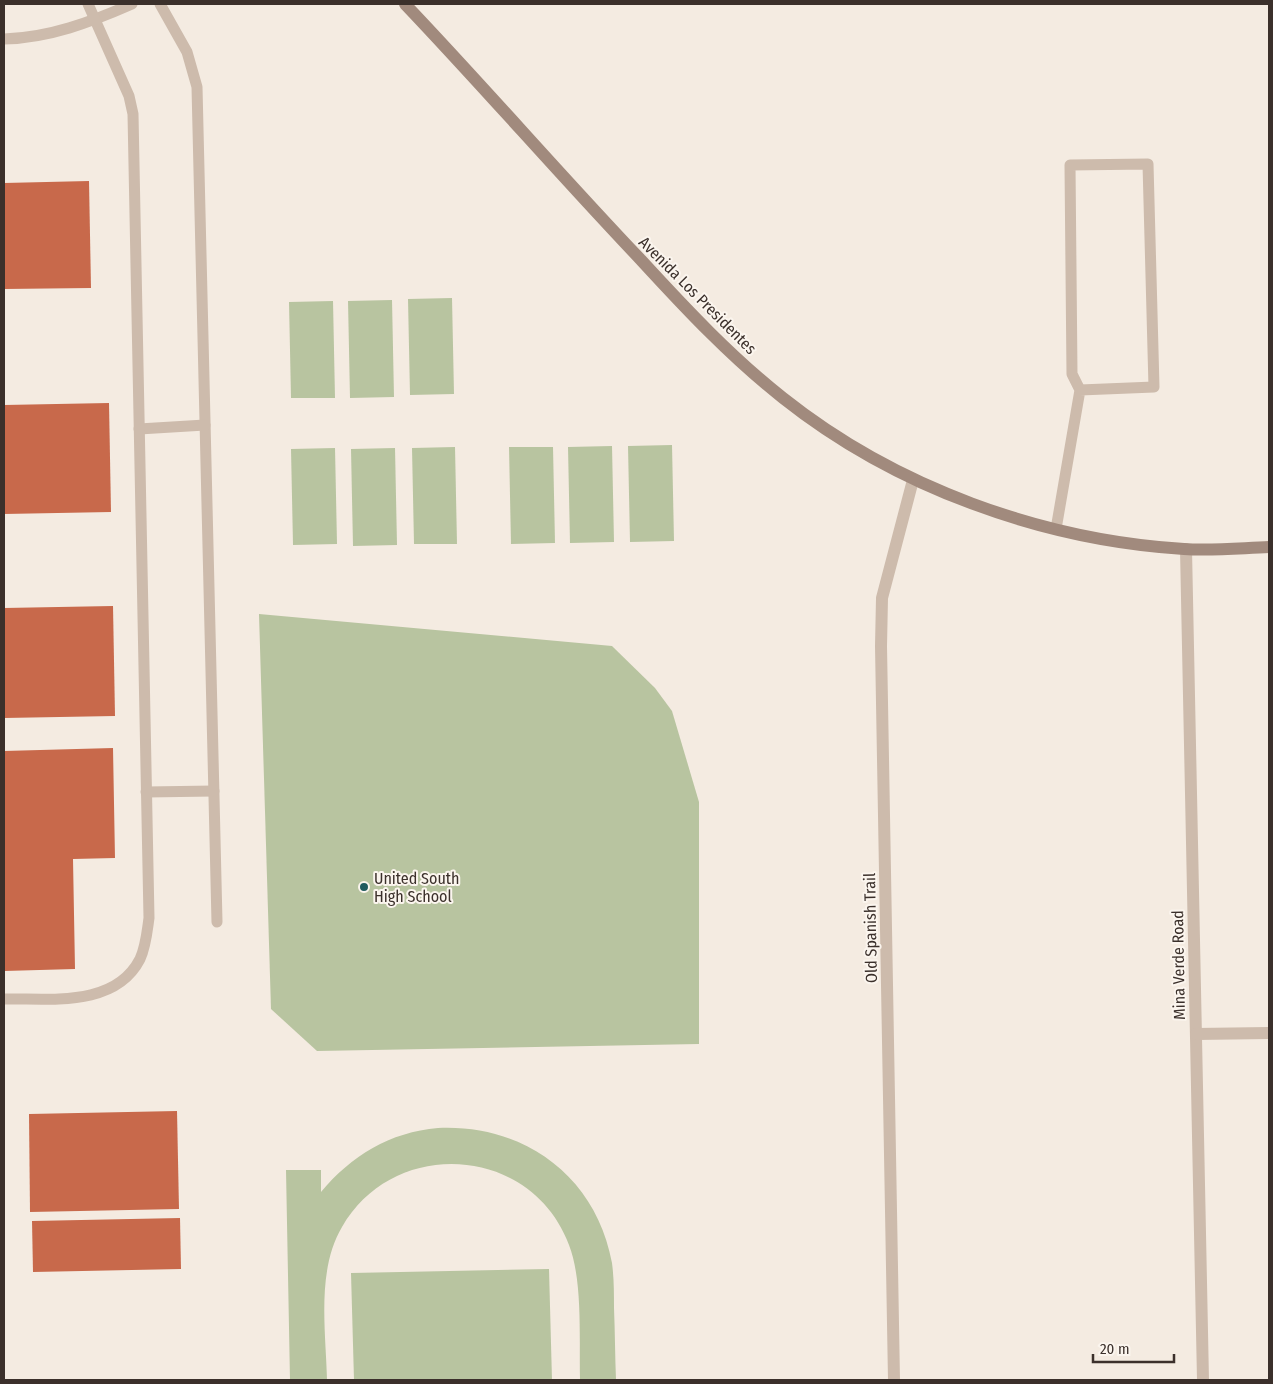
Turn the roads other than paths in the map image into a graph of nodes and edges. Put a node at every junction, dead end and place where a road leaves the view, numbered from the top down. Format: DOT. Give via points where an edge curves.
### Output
graph roads {
  1 [pos="88,4"];
  2 [pos="132,4"];
  3 [pos="160,4"];
  4 [pos="405,4"];
  5 [pos="96,20"];
  6 [pos="4,39"];
  7 [pos="1080,390"];
  8 [pos="205,424"];
  9 [pos="139,429"];
  10 [pos="913,480"];
  11 [pos="1056,529"];
  12 [pos="1269,547"];
  13 [pos="1186,549"];
  14 [pos="214,791"];
  15 [pos="146,792"];
  16 [pos="217,922"];
  17 [pos="4,999"];
  18 [pos="1269,1033"];
  19 [pos="1196,1034"];
  20 [pos="894,1380"];
  21 [pos="1203,1380"];
  1 -- 5 [label="lane"];
  2 -- 5 [label="lane"];
  3 -- 8 [label="lane" via="187,52 197,87"];
  4 -- 10 [label="main road, Avenida Los Presidentes" via="720,344 783,399 837,436"];
  5 -- 6 [label="lane" via="50,34"];
  5 -- 9 [label="lane" via="129,96 133,114"];
  7 -- 7 [label="lane" via="1154,387 1148,164 1070,165 1072,374"];
  7 -- 11 [label="lane"];
  8 -- 9 [label="lane"];
  8 -- 14 [label="lane"];
  9 -- 15 [label="lane"];
  10 -- 11 [label="main road, Avenida Los Presidentes" via="980,507"];
  10 -- 20 [label="street, Old Spanish Trail" via="882,598"];
  11 -- 13 [label="main road, Avenida Los Presidentes"];
  12 -- 13 [label="main road, Avenida Los Presidentes"];
  13 -- 19 [label="street, Mina Verde Road"];
  14 -- 15 [label="lane"];
  14 -- 16 [label="lane"];
  15 -- 17 [label="lane" via="149,918 140,959 130,975 114,988 91,996"];
  18 -- 19 [label="street"];
  19 -- 21 [label="street, Mina Verde Road"];
}
